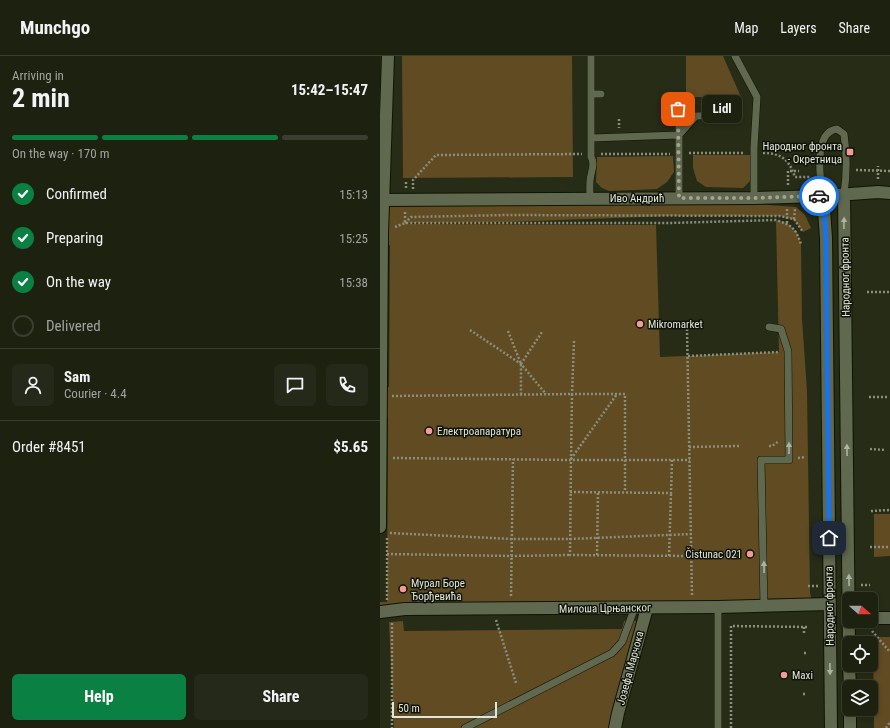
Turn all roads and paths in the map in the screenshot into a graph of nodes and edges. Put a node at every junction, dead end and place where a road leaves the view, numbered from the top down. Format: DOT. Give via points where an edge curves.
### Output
graph roads {
  1 [pos="388,56"];
  2 [pos="591,56"];
  3 [pos="735,56"];
  4 [pos="592,94"];
  5 [pos="601,94"];
  6 [pos="678,98"];
  7 [pos="729,115"];
  8 [pos="679,135"];
  9 [pos="591,138"];
  10 [pos="754,153"];
  11 [pos="679,154"];
  12 [pos="591,155"];
  13 [pos="878,166"];
  14 [pos="878,170"];
  15 [pos="890,171"];
  16 [pos="847,174"];
  17 [pos="819,178"];
  18 [pos="890,193"];
  19 [pos="844,194"];
  20 [pos="412,196"];
  21 [pos="823,196"];
  22 [pos="590,198"];
  23 [pos="679,198"];
  24 [pos="754,198"];
  25 [pos="383,200"];
  26 [pos="405,222"];
  27 [pos="394,227"];
  28 [pos="803,232"];
  29 [pos="801,244"];
  30 [pos="866,292"];
  31 [pos="890,292"];
  32 [pos="769,327"];
  33 [pos="687,329"];
  34 [pos="470,330"];
  35 [pos="508,332"];
  36 [pos="542,332"];
  37 [pos="574,341"];
  38 [pos="788,351"];
  39 [pos="688,356"];
  40 [pos="521,364"];
  41 [pos="521,394"];
  42 [pos="546,394"];
  43 [pos="572,394"];
  44 [pos="617,394"];
  45 [pos="382,396"];
  46 [pos="869,397"];
  47 [pos="888,397"];
  48 [pos="739,446"];
  49 [pos="689,447"];
  50 [pos="870,449"];
  51 [pos="886,450"];
  52 [pos="388,458"];
  53 [pos="513,459"];
  54 [pos="571,460"];
  55 [pos="625,460"];
  56 [pos="672,460"];
  57 [pos="690,460"];
  58 [pos="570,492"];
  59 [pos="598,492"];
  60 [pos="625,492"];
  61 [pos="671,493"];
  62 [pos="380,510"];
  63 [pos="890,510"];
  64 [pos="871,511"];
  65 [pos="380,527"];
  66 [pos="670,534"];
  67 [pos="691,534"];
  68 [pos="512,538"];
  69 [pos="597,538"];
  70 [pos="570,539"];
  71 [pos="870,547"];
  72 [pos="890,547"];
  73 [pos="387,554"];
  74 [pos="570,555"];
  75 [pos="597,555"];
  76 [pos="511,556"];
  77 [pos="669,556"];
  78 [pos="691,556"];
  79 [pos="849,592"];
  80 [pos="511,602"];
  81 [pos="830,604"];
  82 [pos="764,606"];
  83 [pos="692,607"];
  84 [pos="718,607"];
  85 [pos="641,608"];
  86 [pos="493,609"];
  87 [pos="392,611"];
  88 [pos="380,612"];
  89 [pos="890,618"];
  90 [pos="878,620"];
  91 [pos="804,627"];
  92 [pos="808,627"];
  93 [pos="874,628"];
  94 [pos="804,635"];
  95 [pos="890,652"];
  96 [pos="804,653"];
  97 [pos="808,653"];
  98 [pos="803,674"];
  99 [pos="808,675"];
  100 [pos="516,683"];
  101 [pos="803,694"];
  102 [pos="807,694"];
  103 [pos="850,716"];
  104 [pos="890,722"];
  105 [pos="392,728"];
  106 [pos="465,728"];
  107 [pos="615,728"];
  108 [pos="718,728"];
  109 [pos="731,728"];
  110 [pos="831,728"];
  111 [pos="850,728"];
  112 [pos="886,728"];
  1 -- 25 [label="street"];
  2 -- 4 [label="lane"];
  3 -- 10 [label="lane" via="757,97"];
  4 -- 5 [label="lane"];
  4 -- 9 [label="lane"];
  6 -- 8 [label="lane"];
  7 -- 8 [label="lane" via="696,116"];
  8 -- 9 [label="lane"];
  8 -- 11 [label="lane"];
  9 -- 12 [label="lane"];
  10 -- 11 [label="path"];
  10 -- 17 [label="path" via="773,153 789,162 795,176"];
  10 -- 24 [label="lane"];
  11 -- 12 [label="path"];
  11 -- 23 [label="lane"];
  12 -- 20 [label="path" via="436,155 413,180"];
  12 -- 22 [label="lane" via="593,169"];
  13 -- 14 [label="path"];
  14 -- 15 [label="path"];
  14 -- 16 [label="path" via="858,170"];
  16 -- 17 [label="lane" via="844,134 832,129 825,135"];
  16 -- 19 [label="lane"];
  17 -- 21 [label="lane"];
  18 -- 19 [label="street, Иво Андрић"];
  19 -- 21 [label="street, Иво Андрић"];
  79 -- 19 [label="street, Народног фронта, one-way"];
  21 -- 24 [label="street, Иво Андрић"];
  21 -- 81 [label="street, Народног фронта" via="826,238"];
  22 -- 23 [label="street, Иво Андрић"];
  22 -- 25 [label="street, Иво Андрић"];
  23 -- 24 [label="street, Иво Андрић"];
  25 -- 45 [label="street"];
  26 -- 27 [label="path"];
  26 -- 28 [label="path" via="412,217 501,215 780,216 794,220"];
  26 -- 29 [label="path" via="669,223 776,220 787,223 797,232"];
  30 -- 31 [label="path"];
  32 -- 38 [label="lane" via="781,329"];
  33 -- 39 [label="path"];
  34 -- 40 [label="path"];
  35 -- 40 [label="path"];
  36 -- 40 [label="path"];
  37 -- 43 [label="path"];
  38 -- 39 [label="path"];
  82 -- 38 [label="lane, one-way" via="761,460 789,460"];
  39 -- 49 [label="path"];
  40 -- 41 [label="path"];
  40 -- 42 [label="path"];
  41 -- 42 [label="path"];
  41 -- 45 [label="path"];
  42 -- 43 [label="path"];
  43 -- 44 [label="path"];
  43 -- 54 [label="path"];
  44 -- 54 [label="path"];
  44 -- 55 [label="path" via="624,394"];
  45 -- 62 [label="street"];
  46 -- 47 [label="path"];
  48 -- 49 [label="path"];
  49 -- 57 [label="path"];
  50 -- 51 [label="path"];
  52 -- 53 [label="path"];
  53 -- 54 [label="path"];
  53 -- 68 [label="path"];
  54 -- 55 [label="path"];
  54 -- 58 [label="path"];
  55 -- 56 [label="path"];
  55 -- 60 [label="path"];
  56 -- 57 [label="path"];
  56 -- 61 [label="path"];
  57 -- 67 [label="path"];
  58 -- 59 [label="path"];
  58 -- 70 [label="path"];
  59 -- 60 [label="path"];
  59 -- 69 [label="path"];
  60 -- 61 [label="path"];
  61 -- 66 [label="path"];
  62 -- 65 [label="street"];
  63 -- 64 [label="path"];
  66 -- 67 [label="path"];
  66 -- 69 [label="path"];
  66 -- 77 [label="path"];
  67 -- 78 [label="path"];
  68 -- 70 [label="path"];
  68 -- 73 [label="path" via="387,533"];
  68 -- 76 [label="path"];
  69 -- 70 [label="path"];
  69 -- 75 [label="path"];
  70 -- 74 [label="path"];
  71 -- 72 [label="path"];
  73 -- 76 [label="path"];
  73 -- 87 [label="path" via="387,602 392,604"];
  74 -- 75 [label="path"];
  74 -- 76 [label="path"];
  75 -- 77 [label="path"];
  76 -- 80 [label="path"];
  77 -- 78 [label="path"];
  78 -- 83 [label="path"];
  81 -- 82 [label="street, Милоша Црњанског"];
  81 -- 110 [label="street, Народног фронта, one-way"];
  82 -- 84 [label="street, Милоша Црњанског"];
  83 -- 84 [label="street, Милоша Црњанског"];
  83 -- 85 [label="street, Милоша Црњанског"];
  84 -- 108 [label="lane"];
  85 -- 86 [label="street, Милоша Црњанског"];
  85 -- 106 [label="lane" via="622,642 612,653"];
  85 -- 107 [label="street, Јозефа Марчока"];
  86 -- 87 [label="street, Милоша Црњанског"];
  86 -- 100 [label="path"];
  87 -- 88 [label="street, Милоша Црњанског"];
  87 -- 105 [label="path"];
  89 -- 90 [label="street"];
  91 -- 92 [label="path"];
  91 -- 94 [label="path"];
  91 -- 109 [label="path" via="732,626"];
  93 -- 95 [label="path"];
  96 -- 97 [label="path"];
  98 -- 99 [label="path"];
  101 -- 102 [label="path"];
  103 -- 111 [label="street"];
  104 -- 112 [label="path"];
}
